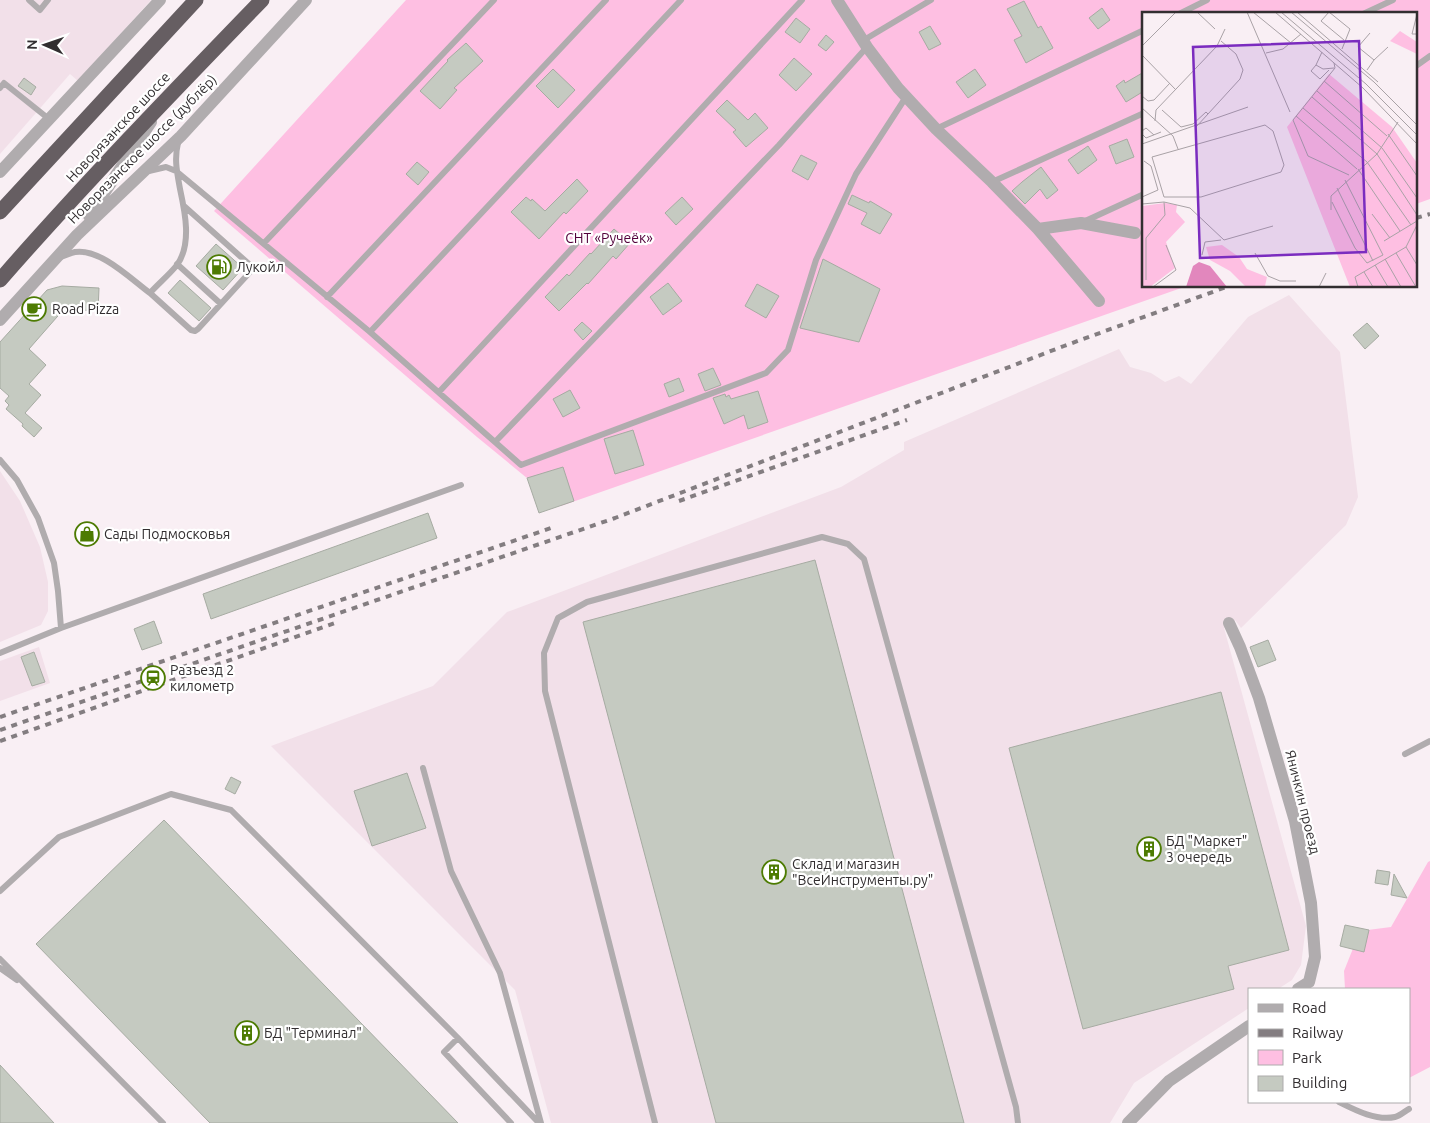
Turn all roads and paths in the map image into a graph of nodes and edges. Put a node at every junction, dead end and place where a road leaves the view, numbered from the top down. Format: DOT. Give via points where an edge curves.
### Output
graph roads {
  1 [pos="29,0"];
  2 [pos="48,0"];
  3 [pos="160,0"];
  4 [pos="196,0"];
  5 [pos="262,0"];
  6 [pos="306,0"];
  7 [pos="494,0"];
  8 [pos="606,0"];
  9 [pos="681,0"];
  10 [pos="802,0"];
  11 [pos="837,0"];
  12 [pos="931,0"];
  13 [pos="1207,0"];
  14 [pos="1393,0"];
  15 [pos="1182,12"];
  16 [pos="1367,12"];
  17 [pos="1142,31"];
  18 [pos="865,44"];
  19 [pos="1430,56"];
  20 [pos="1418,65"];
  21 [pos="0,88"];
  22 [pos="906,97"];
  23 [pos="165,100"];
  24 [pos="1142,114"];
  25 [pos="49,119"];
  26 [pos="936,129"];
  27 [pos="181,136"];
  28 [pos="176,171"];
  29 [pos="0,172"];
  30 [pos="138,177"];
  31 [pos="992,182"];
  32 [pos="1142,195"];
  33 [pos="184,206"];
  34 [pos="0,212"];
  35 [pos="1081,223"];
  36 [pos="1038,229"];
  37 [pos="1135,232"];
  38 [pos="77,235"];
  39 [pos="264,243"];
  40 [pos="54,260"];
  41 [pos="177,264"];
  42 [pos="0,280"];
  43 [pos="150,293"];
  44 [pos="328,297"];
  45 [pos="1098,302"];
  46 [pos="221,304"];
  47 [pos="0,320"];
  48 [pos="370,332"];
  49 [pos="439,392"];
  50 [pos="495,442"];
  51 [pos="0,460"];
  52 [pos="460,485"];
  53 [pos="1229,623"];
  54 [pos="61,628"];
  55 [pos="0,653"];
  56 [pos="1430,741"];
  57 [pos="1405,754"];
  58 [pos="423,768"];
  59 [pos="0,891"];
  60 [pos="0,958"];
  61 [pos="0,968"];
  62 [pos="1310,986"];
  63 [pos="30,989"];
  64 [pos="1248,1027"];
  65 [pos="458,1038"];
  66 [pos="1341,1103"];
  67 [pos="1409,1109"];
  68 [pos="163,1123"];
  69 [pos="512,1123"];
  70 [pos="540,1123"];
  71 [pos="655,1123"];
  72 [pos="1018,1123"];
  73 [pos="1128,1123"];
  1 -- 2 [label="lane" via="40,10"];
  3 -- 25 [label="street"];
  4 -- 34 [label="highway, Новорязанское шоссе"];
  5 -- 23 [label="highway, Новорязанское шоссе"];
  6 -- 27 [label="street, Новорязанское шоссе (дублёр)"];
  7 -- 39 [label="lane"];
  8 -- 44 [label="lane"];
  9 -- 48 [label="lane"];
  10 -- 49 [label="lane"];
  11 -- 18 [label="street"];
  12 -- 18 [label="lane"];
  13 -- 15 [label="lane"];
  14 -- 16 [label="lane"];
  17 -- 26 [label="lane"];
  18 -- 22 [label="street"];
  18 -- 50 [label="lane" via="779,145"];
  19 -- 20 [label="lane"];
  21 -- 25 [label="lane" via="4,83"];
  22 -- 26 [label="street"];
  22 -- 50 [label="lane" via="856,174 816,260 788,350 766,373 521,465"];
  23 -- 38 [label="street"];
  23 -- 42 [label="highway, Новорязанское шоссе"];
  24 -- 31 [label="lane"];
  25 -- 29 [label="street"];
  26 -- 31 [label="street"];
  27 -- 28 [label="lane" via="176,150"];
  27 -- 30 [label="street, Новорязанское шоссе (дублёр)"];
  28 -- 30 [label="lane" via="162,167"];
  28 -- 33 [label="lane"];
  28 -- 39 [label="lane"];
  30 -- 38 [label="street, Новорязанское шоссе (дублёр)"];
  31 -- 36 [label="street"];
  32 -- 35 [label="lane"];
  33 -- 41 [label="lane" via="185,239"];
  33 -- 46 [label="lane" via="250,265 250,272"];
  35 -- 36 [label="street"];
  35 -- 37 [label="street"];
  36 -- 45 [label="street"];
  38 -- 40 [label="street, Новорязанское шоссе (дублёр)"];
  39 -- 44 [label="lane"];
  40 -- 43 [label="lane" via="75,252 89,252 105,259"];
  40 -- 47 [label="street, Новорязанское шоссе (дублёр)"];
  41 -- 43 [label="lane"];
  41 -- 46 [label="lane"];
  43 -- 46 [label="lane" via="195,331"];
  44 -- 48 [label="lane"];
  48 -- 49 [label="lane"];
  49 -- 50 [label="lane"];
  51 -- 54 [label="lane" via="17,480 38,518 54,564"];
  52 -- 54 [label="lane"];
  53 -- 62 [label="street, Яничкин проезд" via="1259,698 1295,821 1311,903 1315,957"];
  54 -- 55 [label="lane"];
  56 -- 57 [label="lane"];
  58 -- 70 [label="lane" via="451,871 500,973"];
  59 -- 65 [label="lane" via="58,836 171,794 231,810"];
  60 -- 63 [label="lane"];
  61 -- 63 [label="lane"];
  63 -- 68 [label="lane"];
  64 -- 73 [label="street" via="1169,1081"];
  65 -- 69 [label="lane" via="444,1052"];
  65 -- 70 [label="lane"];
  66 -- 67 [label="lane" via="1359,1112 1382,1117 1396,1117"];
  71 -- 72 [label="lane" via="545,691 544,653 558,618 587,602 822,537 848,544 864,559 1014,1097"];
}
